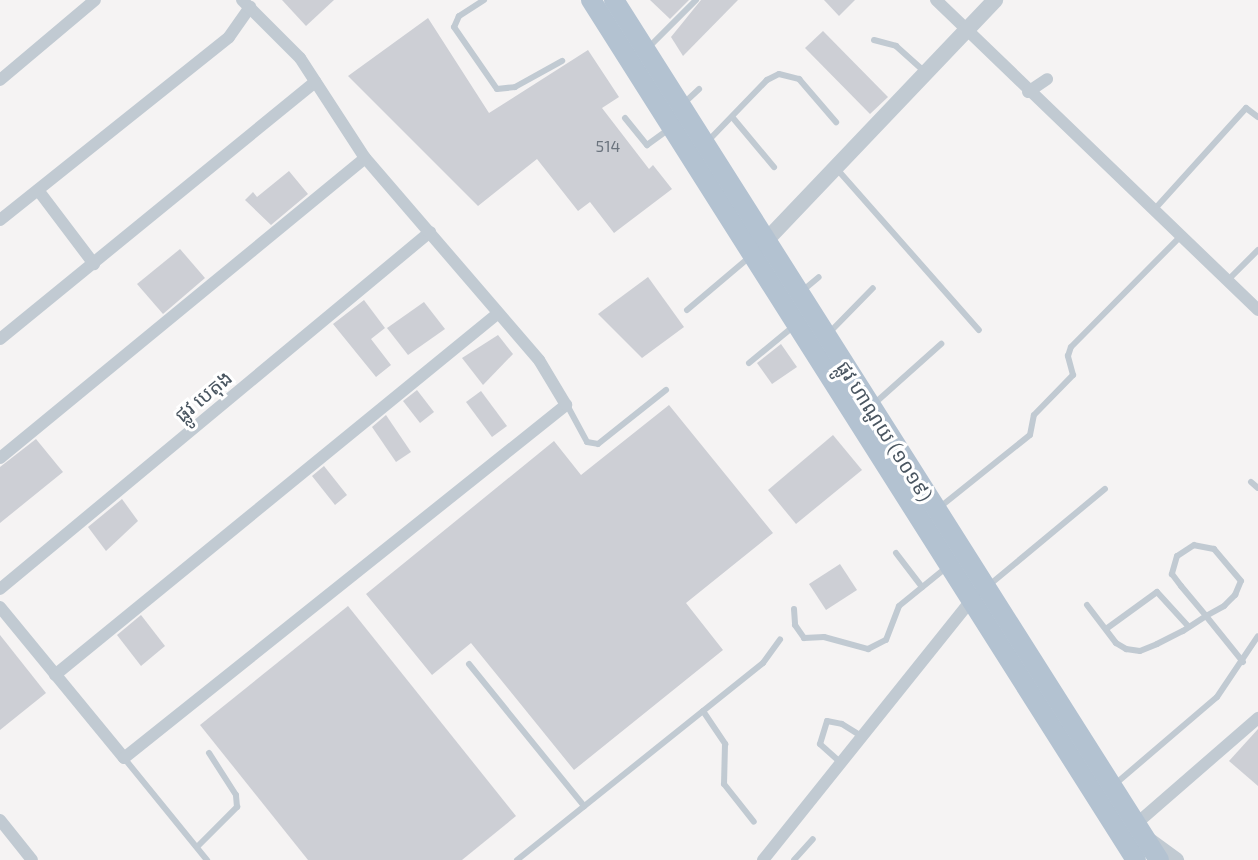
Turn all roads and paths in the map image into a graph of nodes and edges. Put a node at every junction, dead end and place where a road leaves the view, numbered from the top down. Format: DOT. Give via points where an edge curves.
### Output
graph roads {
  1 [pos="95,0"];
  2 [pos="484,0"];
  3 [pos="591,0"];
  4 [pos="614,0"];
  5 [pos="696,0"];
  6 [pos="936,0"];
  7 [pos="995,0"];
  8 [pos="246,4"];
  9 [pos="967,30"];
  10 [pos="874,40"];
  11 [pos="645,51"];
  12 [pos="562,61"];
  13 [pos="926,73"];
  14 [pos="1047,79"];
  15 [pos="0,80"];
  16 [pos="315,82"];
  17 [pos="699,89"];
  18 [pos="1028,92"];
  19 [pos="680,106"];
  20 [pos="1258,117"];
  21 [pos="625,118"];
  22 [pos="733,118"];
  23 [pos="836,122"];
  24 [pos="671,128"];
  25 [pos="704,145"];
  26 [pos="365,158"];
  27 [pos="774,167"];
  28 [pos="836,168"];
  29 [pos="38,190"];
  30 [pos="1153,212"];
  31 [pos="0,220"];
  32 [pos="430,232"];
  33 [pos="1180,237"];
  34 [pos="765,241"];
  35 [pos="1258,250"];
  36 [pos="751,256"];
  37 [pos="94,264"];
  38 [pos="819,277"];
  39 [pos="1227,281"];
  40 [pos="873,288"];
  41 [pos="798,294"];
  42 [pos="687,310"];
  43 [pos="1258,310"];
  44 [pos="496,315"];
  45 [pos="794,325"];
  46 [pos="979,330"];
  47 [pos="825,336"];
  48 [pos="0,339"];
  49 [pos="941,344"];
  50 [pos="809,349"];
  51 [pos="749,363"];
  52 [pos="666,390"];
  53 [pos="566,405"];
  54 [pos="869,407"];
  55 [pos="0,458"];
  56 [pos="1251,482"];
  57 [pos="1258,488"];
  58 [pos="1105,489"];
  59 [pos="936,510"];
  60 [pos="896,553"];
  61 [pos="948,567"];
  62 [pos="922,587"];
  63 [pos="986,587"];
  64 [pos="0,589"];
  65 [pos="969,599"];
  66 [pos="1087,605"];
  67 [pos="0,607"];
  68 [pos="794,609"];
  69 [pos="1206,616"];
  70 [pos="1189,627"];
  71 [pos="1106,630"];
  72 [pos="1258,636"];
  73 [pos="780,640"];
  74 [pos="1243,662"];
  75 [pos="469,664"];
  76 [pos="55,675"];
  77 [pos="703,711"];
  78 [pos="1258,718"];
  79 [pos="861,736"];
  80 [pos="209,753"];
  81 [pos="124,758"];
  82 [pos="840,762"];
  83 [pos="1112,787"];
  84 [pos="584,806"];
  85 [pos="0,820"];
  86 [pos="754,822"];
  87 [pos="813,839"];
  88 [pos="1136,842"];
  89 [pos="196,847"];
  90 [pos="525,854"];
  91 [pos="768,858"];
  92 [pos="32,860"];
  93 [pos="207,860"];
  94 [pos="517,860"];
  95 [pos="530,860"];
  96 [pos="794,860"];
  97 [pos="1159,860"];
  98 [pos="1176,860"];
  1 -- 15 [label="street"];
  2 -- 12 [label="lane" via="459,16 454,27 497,89 515,87"];
  3 -- 24 [label="main road, ផ្លូវ ហាណូយ (១០១៩)"];
  4 -- 11 [label="main road, ផ្លូវ ហាណូយ (១០១៩)"];
  5 -- 11 [label="lane"];
  6 -- 9 [label="street"];
  7 -- 9 [label="street"];
  8 -- 16 [label="street" via="300,58"];
  8 -- 29 [label="street" via="229,37"];
  9 -- 13 [label="street"];
  9 -- 18 [label="street"];
  10 -- 13 [label="lane" via="896,46"];
  11 -- 19 [label="main road, ផ្លូវ ហាណូយ (១០១៩)"];
  13 -- 28 [label="street"];
  14 -- 18 [label="street"];
  16 -- 26 [label="street"];
  16 -- 37 [label="street"];
  17 -- 19 [label="lane"];
  18 -- 30 [label="street"];
  19 -- 25 [label="main road, ផ្លូវ ហាណូយ (១០១៩)"];
  20 -- 30 [label="lane" via="1246,108"];
  21 -- 24 [label="lane" via="647,145"];
  22 -- 23 [label="lane" via="767,80 788,74 799,79"];
  22 -- 25 [label="lane"];
  22 -- 27 [label="lane"];
  24 -- 36 [label="main road, ផ្លូវ ហាណូយ (១០១៩)"];
  25 -- 34 [label="main road, ផ្លូវ ហាណូយ (១០១៩)"];
  26 -- 32 [label="street"];
  26 -- 55 [label="street"];
  28 -- 34 [label="street"];
  28 -- 46 [label="lane"];
  29 -- 31 [label="street"];
  29 -- 37 [label="street"];
  30 -- 33 [label="street"];
  32 -- 44 [label="street"];
  32 -- 64 [label="street, ផ្លូវ បេតុង"];
  33 -- 39 [label="street"];
  33 -- 59 [label="lane" via="1071,347 1068,356 1073,375 1034,415 1030,435"];
  34 -- 36 [label="street"];
  34 -- 41 [label="main road, ផ្លូវ ហាណូយ (១០១៩)"];
  35 -- 39 [label="lane"];
  36 -- 42 [label="lane"];
  36 -- 45 [label="main road, ផ្លូវ ហាណូយ (១០១៩)"];
  37 -- 48 [label="street"];
  38 -- 41 [label="lane"];
  39 -- 43 [label="street"];
  40 -- 47 [label="lane"];
  41 -- 47 [label="main road, ផ្លូវ ហាណូយ (១០១៩)"];
  44 -- 53 [label="street" via="539,360"];
  44 -- 76 [label="street"];
  45 -- 50 [label="main road, ផ្លូវ ហាណូយ (១០១៩)"];
  45 -- 51 [label="lane"];
  47 -- 50 [label="lane"];
  47 -- 54 [label="main road, ផ្លូវ ហាណូយ (១០១៩)"];
  49 -- 54 [label="lane"];
  50 -- 61 [label="main road, ផ្លូវ ហាណូយ (១០១៩)"];
  52 -- 53 [label="lane" via="598,444 587,441"];
  53 -- 81 [label="street"];
  54 -- 59 [label="main road, ផ្លូវ ហាណូយ (១០១៩)"];
  56 -- 57 [label="lane"];
  58 -- 63 [label="lane"];
  59 -- 63 [label="main road, ផ្លូវ ហាណូយ (១០១៩)"];
  60 -- 62 [label="lane"];
  61 -- 62 [label="lane"];
  61 -- 65 [label="main road, ផ្លូវ ហាណូយ (១០១៩)"];
  62 -- 68 [label="lane" via="899,606 886,640 868,649 824,637 804,638 795,625"];
  63 -- 65 [label="street"];
  63 -- 83 [label="main road, ផ្លូវ ហាណូយ (១០១៩)"];
  65 -- 79 [label="street"];
  65 -- 88 [label="main road, ផ្លូវ ហាណូយ (១០១៩)"];
  66 -- 71 [label="lane"];
  67 -- 76 [label="street"];
  69 -- 69 [label="lane" via="1172,574 1177,556 1194,545 1214,549 1241,581 1235,595"];
  69 -- 70 [label="lane"];
  69 -- 74 [label="lane"];
  70 -- 71 [label="lane" via="1140,651 1116,643"];
  70 -- 71 [label="lane" via="1157,592"];
  72 -- 74 [label="lane"];
  73 -- 77 [label="lane" via="763,663"];
  74 -- 83 [label="lane" via="1217,697"];
  75 -- 84 [label="lane"];
  76 -- 81 [label="street"];
  77 -- 84 [label="lane"];
  77 -- 86 [label="lane" via="725,744 724,784"];
  78 -- 88 [label="street"];
  79 -- 82 [label="street"];
  79 -- 82 [label="lane" via="842,724 827,721 820,744"];
  80 -- 89 [label="lane" via="236,795 237,807"];
  81 -- 89 [label="lane"];
  82 -- 91 [label="street"];
  83 -- 88 [label="main road, ផ្លូវ ហាណូយ (១០១៩)"];
  84 -- 90 [label="lane"];
  85 -- 92 [label="street"];
  87 -- 96 [label="lane"];
  88 -- 97 [label="main road, ផ្លូវ ហាណូយ (១០១៩)"];
  88 -- 98 [label="street"];
  89 -- 93 [label="lane"];
  90 -- 94 [label="lane"];
  90 -- 95 [label="lane"];
}
